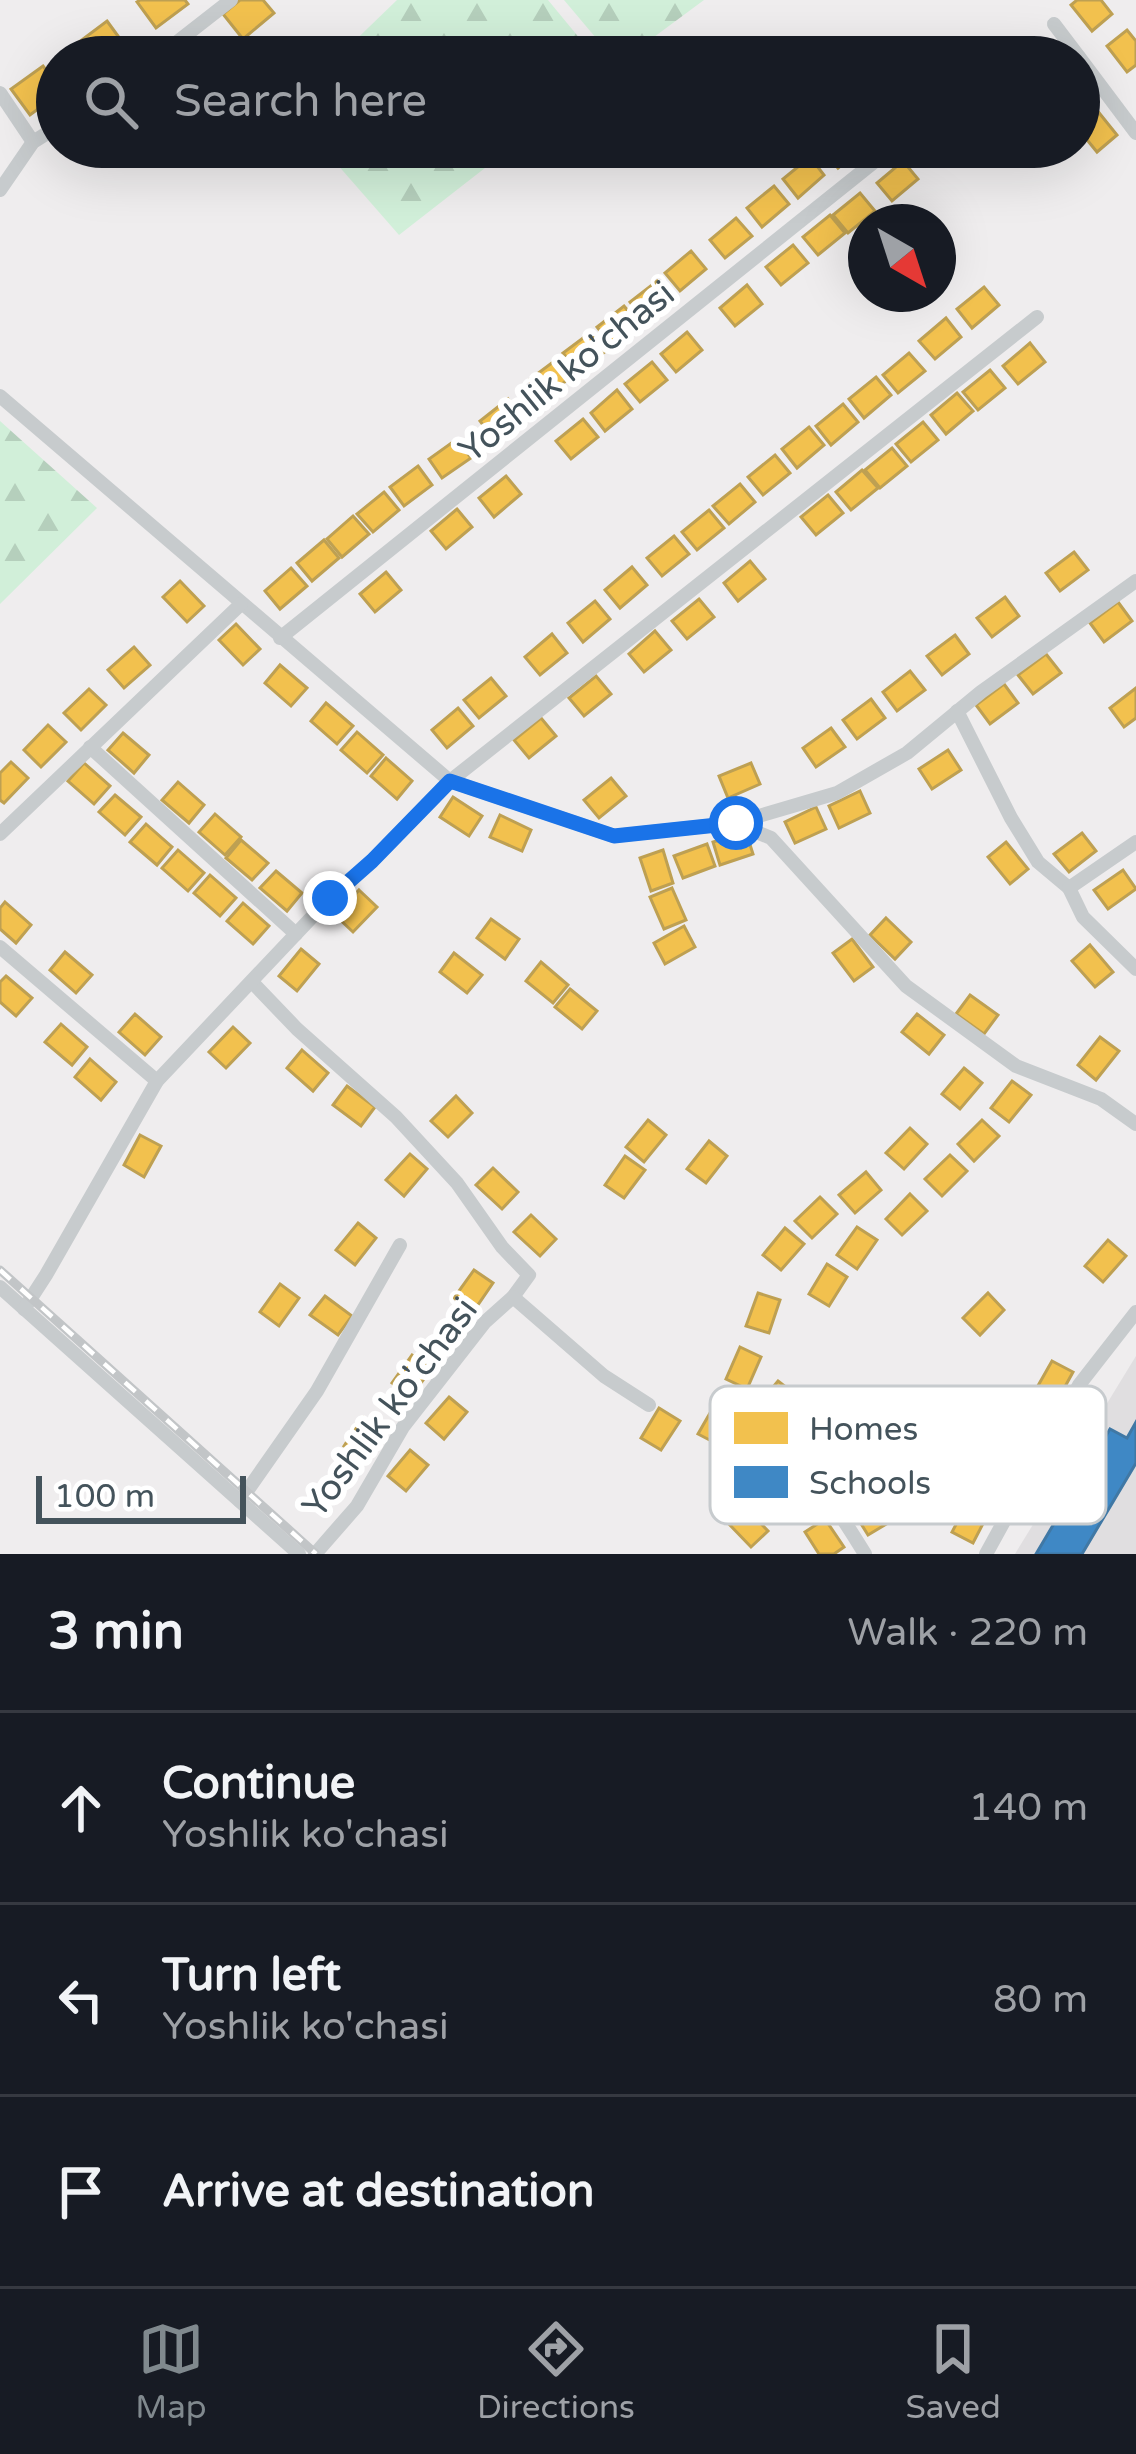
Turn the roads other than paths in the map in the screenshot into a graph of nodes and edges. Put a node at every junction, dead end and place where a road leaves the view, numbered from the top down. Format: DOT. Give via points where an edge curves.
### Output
graph roads {
  1 [pos="230,0"];
  2 [pos="1054,24"];
  3 [pos="185,36"];
  4 [pos="1063,36"];
  5 [pos="1100,85"];
  6 [pos="0,93"];
  7 [pos="1136,133"];
  8 [pos="34,142"];
  9 [pos="867,168"];
  10 [pos="0,190"];
  11 [pos="1037,317"];
  12 [pos="0,396"];
  13 [pos="1136,580"];
  14 [pos="241,604"];
  15 [pos="280,638"];
  16 [pos="957,711"];
  17 [pos="90,747"];
  18 [pos="450,781"];
  19 [pos="736,823"];
  20 [pos="0,834"];
  21 [pos="1136,842"];
  22 [pos="1069,888"];
  23 [pos="296,934"];
  24 [pos="0,946"];
  25 [pos="1136,969"];
  26 [pos="252,982"];
  27 [pos="157,1081"];
  28 [pos="1136,1124"];
  29 [pos="400,1244"];
  30 [pos="0,1287"];
  31 [pos="512,1298"];
  32 [pos="24,1309"];
  33 [pos="1136,1312"];
  34 [pos="1078,1386"];
  35 [pos="649,1405"];
  36 [pos="240,1501"];
  37 [pos="846,1524"];
  38 [pos="1003,1524"];
  39 [pos="299,1554"];
  40 [pos="315,1554"];
  41 [pos="865,1554"];
  42 [pos="986,1554"];
  1 -- 3 [label="street"];
  2 -- 4 [label="street"];
  5 -- 7 [label="street"];
  6 -- 8 [label="street"];
  8 -- 10 [label="street"];
  9 -- 15 [label="street, Yoshlik ko'chasi"];
  11 -- 18 [label="street"];
  12 -- 14 [label="street"];
  13 -- 16 [label="street"];
  14 -- 15 [label="street"];
  14 -- 17 [label="street"];
  15 -- 18 [label="street"];
  16 -- 19 [label="street" via="908,753 837,793"];
  16 -- 22 [label="street" via="1038,862"];
  17 -- 20 [label="street"];
  17 -- 23 [label="street"];
  18 -- 19 [label="street" via="614,836"];
  18 -- 23 [label="street"];
  19 -- 28 [label="street" via="771,838 906,986 1016,1066 1101,1099"];
  21 -- 22 [label="street"];
  22 -- 25 [label="street" via="1083,917"];
  23 -- 26 [label="street"];
  24 -- 27 [label="street"];
  26 -- 27 [label="street"];
  26 -- 31 [label="street, Yoshlik ko'chasi" via="457,1183 529,1275"];
  27 -- 32 [label="street"];
  29 -- 36 [label="street, Yoshlik ko'chasi" via="317,1391"];
  30 -- 32 [label="street"];
  31 -- 35 [label="street, Yoshlik ko'chasi"];
  31 -- 40 [label="street, Yoshlik ko'chasi" via="403,1427 358,1506"];
  32 -- 36 [label="street"];
  33 -- 34 [label="street"];
  36 -- 39 [label="street"];
  37 -- 41 [label="street"];
  38 -- 42 [label="street"];
}
